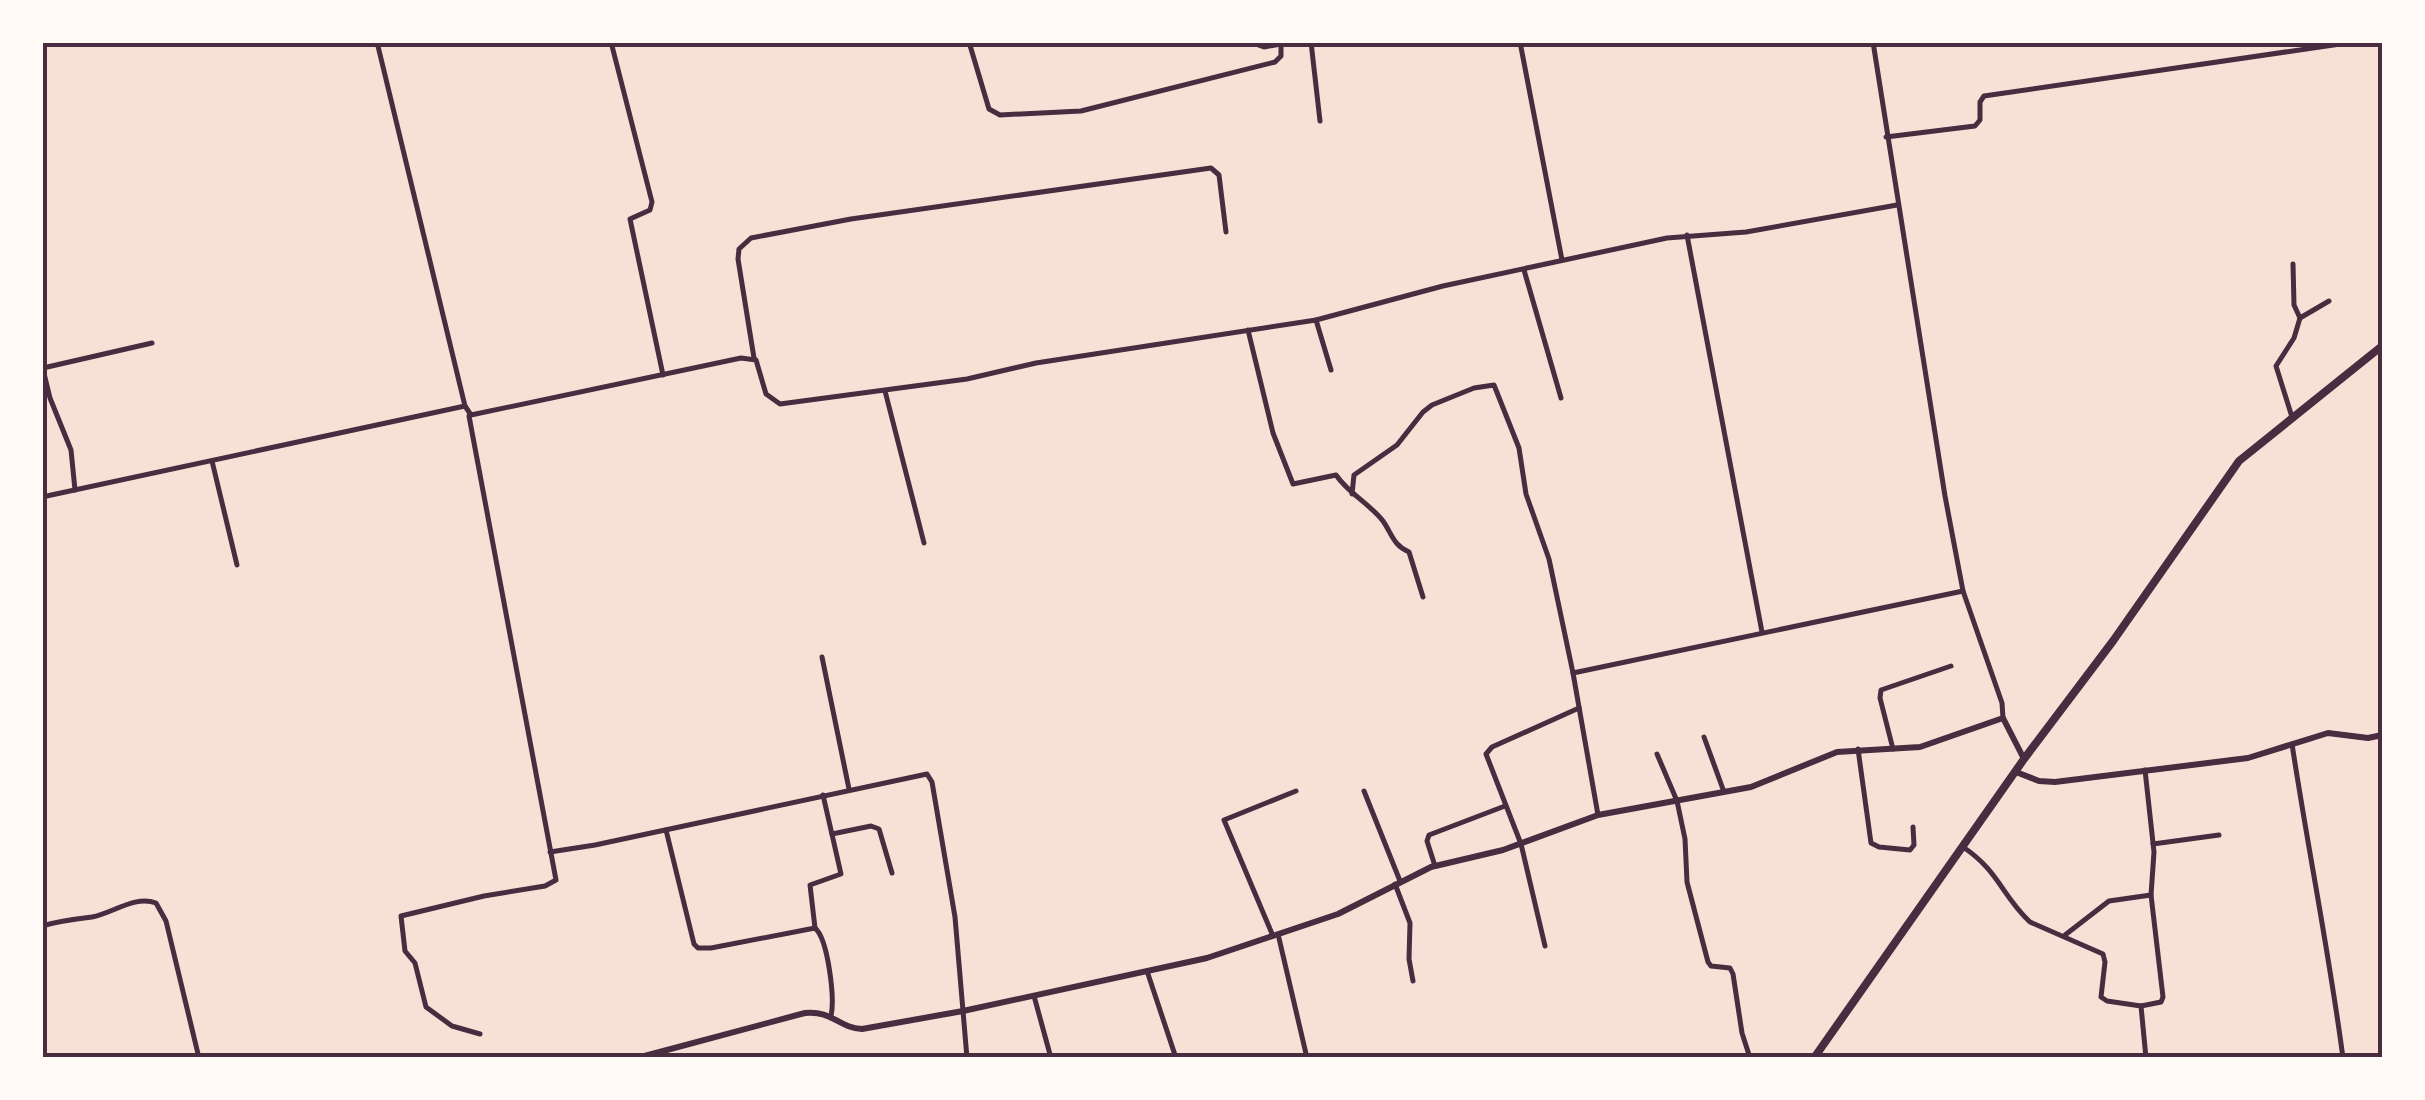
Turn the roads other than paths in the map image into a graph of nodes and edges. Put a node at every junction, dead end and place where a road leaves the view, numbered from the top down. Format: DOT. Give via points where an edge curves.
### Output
graph roads {
  1 [pos="376,42"];
  2 [pos="611,42"];
  3 [pos="969,42"];
  4 [pos="1250,42"];
  5 [pos="1292,42"];
  6 [pos="1311,42"];
  7 [pos="1520,42"];
  8 [pos="1872,42"];
  9 [pos="2354,42"];
  10 [pos="1281,44"];
  11 [pos="1320,121"];
  12 [pos="1886,137"];
  13 [pos="1897,205"];
  14 [pos="1226,232"];
  15 [pos="1687,235"];
  16 [pos="1562,262"];
  17 [pos="2293,264"];
  18 [pos="1524,270"];
  19 [pos="2330,301"];
  20 [pos="2300,318"];
  21 [pos="1316,320"];
  22 [pos="1248,330"];
  23 [pos="152,344"];
  24 [pos="2382,346"];
  25 [pos="754,358"];
  26 [pos="43,367"];
  27 [pos="1331,370"];
  28 [pos="663,375"];
  29 [pos="885,390"];
  30 [pos="1561,398"];
  31 [pos="466,406"];
  32 [pos="468,415"];
  33 [pos="2292,418"];
  34 [pos="212,461"];
  35 [pos="75,490"];
  36 [pos="1352,494"];
  37 [pos="42,498"];
  38 [pos="924,543"];
  39 [pos="237,565"];
  40 [pos="1964,590"];
  41 [pos="1423,597"];
  42 [pos="1762,632"];
  43 [pos="822,657"];
  44 [pos="1951,666"];
  45 [pos="1573,674"];
  46 [pos="1579,708"];
  47 [pos="2003,718"];
  48 [pos="2382,735"];
  49 [pos="1704,737"];
  50 [pos="2292,744"];
  51 [pos="1858,749"];
  52 [pos="1893,749"];
  53 [pos="1657,754"];
  54 [pos="2024,759"];
  55 [pos="2145,770"];
  56 [pos="2016,772"];
  57 [pos="849,789"];
  58 [pos="1296,790"];
  59 [pos="1364,791"];
  60 [pos="1724,792"];
  61 [pos="823,795"];
  62 [pos="1677,801"];
  63 [pos="1505,806"];
  64 [pos="1598,815"];
  65 [pos="1913,827"];
  66 [pos="666,830"];
  67 [pos="832,834"];
  68 [pos="2218,835"];
  69 [pos="1521,844"];
  70 [pos="2153,844"];
  71 [pos="1963,847"];
  72 [pos="550,852"];
  73 [pos="1436,866"];
  74 [pos="892,874"];
  75 [pos="1397,883"];
  76 [pos="2151,895"];
  77 [pos="42,926"];
  78 [pos="815,928"];
  79 [pos="1276,935"];
  80 [pos="2065,935"];
  81 [pos="1545,946"];
  82 [pos="1147,971"];
  83 [pos="1413,981"];
  84 [pos="1034,996"];
  85 [pos="2142,1006"];
  86 [pos="963,1011"];
  87 [pos="832,1016"];
  88 [pos="480,1034"];
  89 [pos="199,1058"];
  90 [pos="637,1058"];
  91 [pos="967,1058"];
  92 [pos="1051,1058"];
  93 [pos="1176,1058"];
  94 [pos="1306,1058"];
  95 [pos="1750,1058"];
  96 [pos="1814,1058"];
  97 [pos="2146,1058"];
  98 [pos="2343,1058"];
  1 -- 31 [label="street"];
  2 -- 28 [label="street" via="652,202 650,210 630,219"];
  3 -- 10 [label="street" via="989,109 1000,115 1081,111 1275,62"];
  4 -- 10 [label="street"];
  5 -- 10 [label="street"];
  6 -- 11 [label="street"];
  7 -- 16 [label="street"];
  8 -- 12 [label="street"];
  9 -- 12 [label="street" via="1984,96 1975,126"];
  12 -- 13 [label="street"];
  13 -- 15 [label="street" via="1746,232"];
  13 -- 40 [label="street"];
  14 -- 25 [label="street" via="1219,176 1212,168 751,238 738,249 738,259"];
  15 -- 16 [label="street"];
  15 -- 42 [label="street"];
  16 -- 18 [label="street"];
  17 -- 20 [label="street"];
  18 -- 21 [label="street"];
  18 -- 30 [label="street"];
  19 -- 20 [label="street"];
  20 -- 33 [label="street" via="2276,366"];
  21 -- 22 [label="street"];
  21 -- 27 [label="street"];
  22 -- 29 [label="street"];
  22 -- 36 [label="street" via="1273,434 1293,484 1334,474"];
  23 -- 26 [label="street"];
  24 -- 33 [label="main road"];
  25 -- 28 [label="street"];
  25 -- 29 [label="street" via="766,394 780,404"];
  26 -- 35 [label="street" via="71,450"];
  28 -- 32 [label="street"];
  29 -- 38 [label="street"];
  31 -- 32 [label="street"];
  31 -- 34 [label="street"];
  32 -- 72 [label="street"];
  33 -- 54 [label="main road" via="2239,461"];
  34 -- 35 [label="street"];
  34 -- 39 [label="street"];
  35 -- 37 [label="street"];
  36 -- 41 [label="street" via="1413,558"];
  36 -- 45 [label="street" via="1354,475 1397,445 1423,412 1494,385 1550,559"];
  40 -- 42 [label="street"];
  40 -- 47 [label="street"];
  42 -- 45 [label="street"];
  43 -- 57 [label="street"];
  44 -- 52 [label="street" via="1881,690"];
  45 -- 46 [label="street"];
  46 -- 63 [label="street" via="1488,750"];
  46 -- 64 [label="street"];
  47 -- 52 [label="street" via="1920,747"];
  47 -- 54 [label="street"];
  48 -- 50 [label="street" via="2328,733"];
  49 -- 60 [label="street"];
  50 -- 55 [label="street" via="2248,758"];
  50 -- 98 [label="street"];
  51 -- 52 [label="street"];
  51 -- 60 [label="street"];
  51 -- 65 [label="street" via="1871,843 1910,850"];
  53 -- 62 [label="street"];
  54 -- 56 [label="main road"];
  55 -- 56 [label="street" via="2046,782"];
  55 -- 70 [label="street"];
  56 -- 71 [label="main road"];
  57 -- 61 [label="street"];
  57 -- 86 [label="street" via="930,776"];
  58 -- 79 [label="street" via="1224,820"];
  59 -- 75 [label="street"];
  60 -- 62 [label="street"];
  61 -- 66 [label="street"];
  61 -- 67 [label="street"];
  62 -- 64 [label="street"];
  62 -- 95 [label="street" via="1699,934 1711,966 1730,968"];
  63 -- 69 [label="street"];
  63 -- 73 [label="street" via="1428,835"];
  64 -- 69 [label="street"];
  66 -- 72 [label="street"];
  66 -- 78 [label="street" via="698,948"];
  67 -- 74 [label="street" via="876,826"];
  67 -- 78 [label="street" via="841,874 808,887"];
  68 -- 70 [label="street"];
  69 -- 73 [label="street"];
  69 -- 81 [label="street"];
  70 -- 76 [label="street"];
  71 -- 80 [label="street" via="1989,867 2030,922"];
  71 -- 96 [label="main road"];
  72 -- 88 [label="street" via="552,884 401,916 426,1007 452,1026"];
  73 -- 75 [label="street"];
  75 -- 79 [label="street" via="1349,910"];
  75 -- 83 [label="street" via="1410,923"];
  76 -- 80 [label="street" via="2109,900"];
  76 -- 85 [label="street" via="2163,1000"];
  77 -- 89 [label="street" via="156,903"];
  78 -- 87 [label="street" via="822,936"];
  79 -- 82 [label="street"];
  79 -- 94 [label="street"];
  80 -- 85 [label="street" via="2103,954 2103,999"];
  82 -- 84 [label="street"];
  82 -- 93 [label="street"];
  84 -- 86 [label="street"];
  84 -- 92 [label="street"];
  85 -- 97 [label="street"];
  86 -- 87 [label="street" via="862,1030"];
  86 -- 91 [label="street"];
  87 -- 90 [label="street" via="804,1014"];
}
